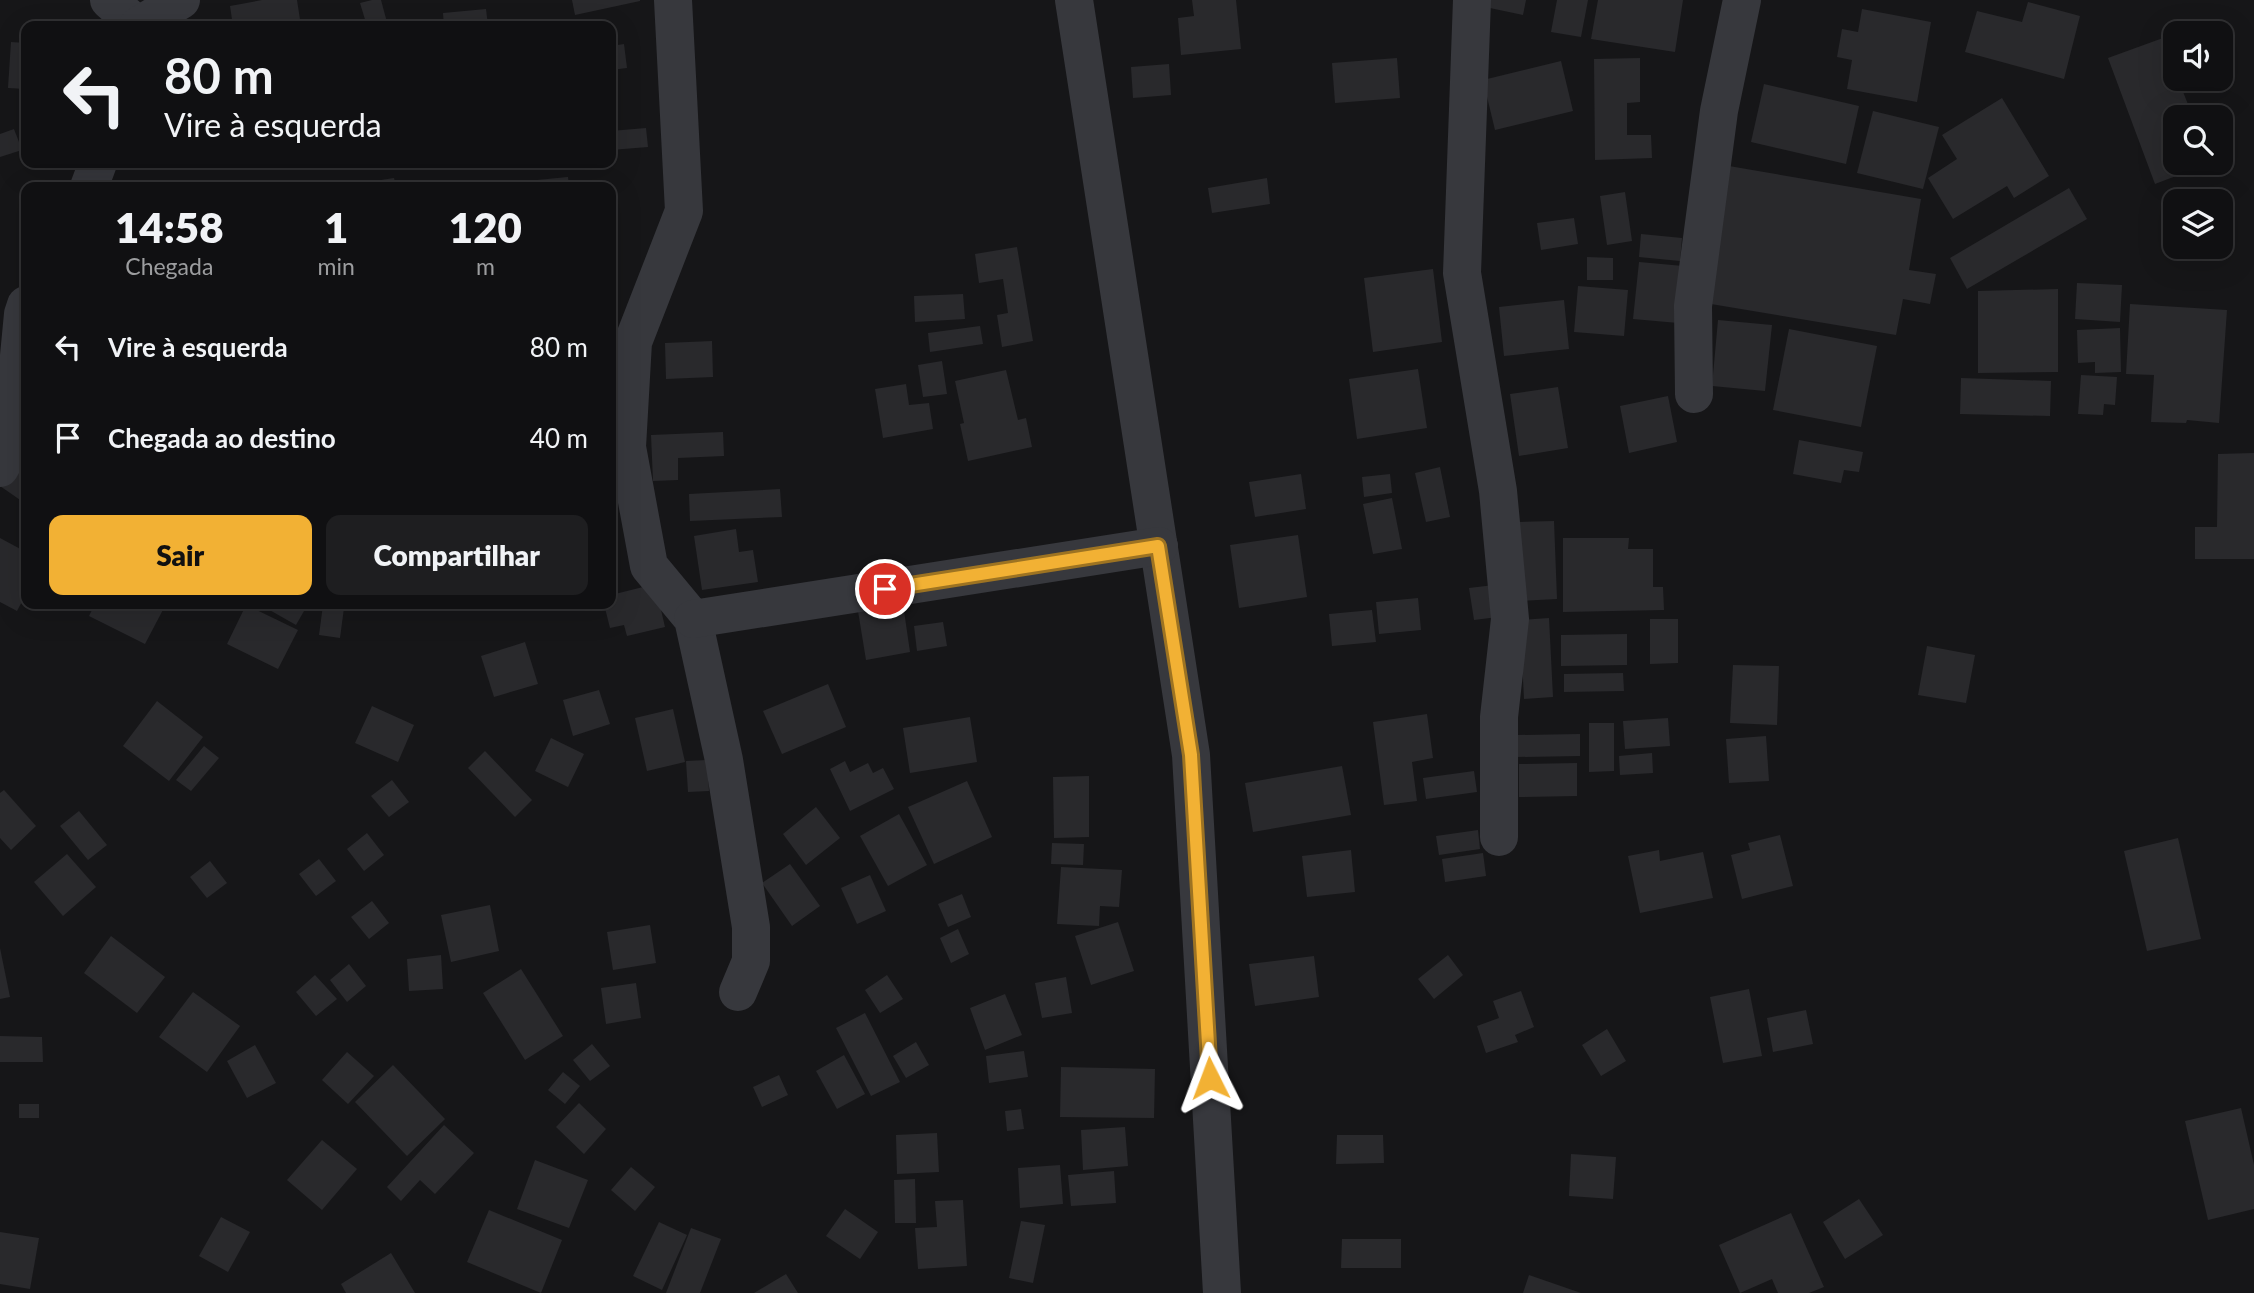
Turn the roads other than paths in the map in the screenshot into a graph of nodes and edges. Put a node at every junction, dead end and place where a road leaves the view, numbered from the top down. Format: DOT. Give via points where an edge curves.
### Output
graph roads {
  1 [pos="110,0"];
  2 [pos="181,0"];
  3 [pos="673,0"];
  4 [pos="1074,0"];
  5 [pos="1472,0"];
  6 [pos="1742,0"];
  7 [pos="133,21"];
  8 [pos="146,21"];
  9 [pos="21,335"];
  10 [pos="1694,394"];
  11 [pos="0,468"];
  12 [pos="1158,546"];
  13 [pos="693,620"];
  14 [pos="1499,837"];
  15 [pos="738,992"];
  16 [pos="1222,1293"];
  1 -- 7 [label="street"];
  2 -- 8 [label="street"];
  3 -- 13 [label="street" via="684,211 633,342 627,447 649,566"];
  4 -- 12 [label="street"];
  5 -- 14 [label="street" via="1462,274 1498,491 1510,619 1499,717"];
  6 -- 10 [label="street" via="1719,111 1693,306"];
  9 -- 11 [label="street" via="10,450"];
  12 -- 13 [label="street"];
  12 -- 16 [label="street" via="1191,755"];
  13 -- 15 [label="street" via="724,760 751,928 751,961"];
}
